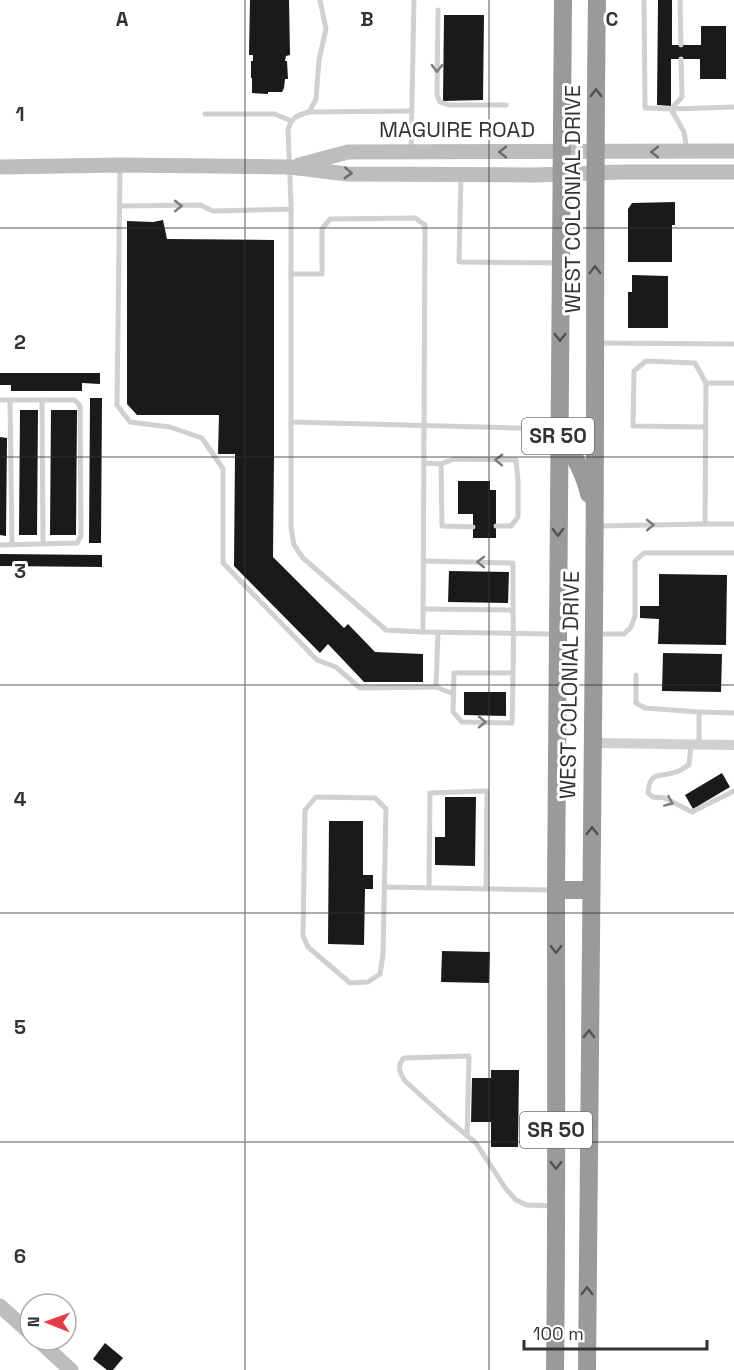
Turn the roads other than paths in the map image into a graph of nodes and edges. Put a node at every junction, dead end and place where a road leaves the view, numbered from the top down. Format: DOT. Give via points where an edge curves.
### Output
graph roads {
  1 [pos="320,0"];
  2 [pos="414,0"];
  3 [pos="563,0"];
  4 [pos="597,0"];
  5 [pos="644,0"];
  6 [pos="680,0"];
  7 [pos="438,10"];
  8 [pos="681,45"];
  9 [pos="681,59"];
  10 [pos="506,105"];
  11 [pos="734,107"];
  12 [pos="671,109"];
  13 [pos="412,111"];
  14 [pos="309,112"];
  15 [pos="206,114"];
  16 [pos="291,121"];
  17 [pos="562,151"];
  18 [pos="734,151"];
  19 [pos="411,152"];
  20 [pos="596,152"];
  21 [pos="687,152"];
  22 [pos="120,165"];
  23 [pos="0,167"];
  24 [pos="290,167"];
  25 [pos="734,172"];
  26 [pos="562,173"];
  27 [pos="596,173"];
  28 [pos="461,174"];
  29 [pos="120,206"];
  30 [pos="291,209"];
  31 [pos="561,264"];
  32 [pos="291,274"];
  33 [pos="595,343"];
  34 [pos="734,344"];
  35 [pos="706,383"];
  36 [pos="734,383"];
  37 [pos="0,400"];
  38 [pos="10,400"];
  39 [pos="42,400"];
  40 [pos="291,422"];
  41 [pos="425,425"];
  42 [pos="705,427"];
  43 [pos="558,429"];
  44 [pos="424,463"];
  45 [pos="441,464"];
  46 [pos="705,524"];
  47 [pos="734,524"];
  48 [pos="496,526"];
  49 [pos="595,526"];
  50 [pos="473,527"];
  51 [pos="12,544"];
  52 [pos="43,544"];
  53 [pos="0,545"];
  54 [pos="734,553"];
  55 [pos="424,561"];
  56 [pos="423,609"];
  57 [pos="513,610"];
  58 [pos="423,632"];
  59 [pos="438,632"];
  60 [pos="513,634"];
  61 [pos="558,634"];
  62 [pos="594,634"];
  63 [pos="513,673"];
  64 [pos="636,675"];
  65 [pos="436,687"];
  66 [pos="453,694"];
  67 [pos="699,712"];
  68 [pos="734,713"];
  69 [pos="593,743"];
  70 [pos="695,744"];
  71 [pos="734,744"];
  72 [pos="734,791"];
  73 [pos="384,887"];
  74 [pos="429,888"];
  75 [pos="486,889"];
  76 [pos="556,890"];
  77 [pos="591,890"];
  78 [pos="468,1136"];
  79 [pos="556,1206"];
  80 [pos="0,1306"];
  81 [pos="18,1322"];
  82 [pos="51,1352"];
  83 [pos="71,1370"];
  84 [pos="555,1370"];
  85 [pos="587,1370"];
  1 -- 14 [label="lane" via="326,29 316,99"];
  2 -- 13 [label="lane"];
  3 -- 17 [label="highway, WEST COLONIAL DRIVE / SR 50"];
  20 -- 4 [label="highway, WEST COLONIAL DRIVE / SR 50, one-way"];
  5 -- 12 [label="lane" via="645,108"];
  6 -- 8 [label="lane"];
  7 -- 10 [label="lane, one-way" via="440,102"];
  9 -- 12 [label="lane" via="682,98"];
  11 -- 12 [label="lane"];
  12 -- 21 [label="lane" via="684,132"];
  13 -- 14 [label="lane"];
  13 -- 19 [label="lane"];
  14 -- 16 [label="lane"];
  15 -- 16 [label="lane" via="275,114"];
  16 -- 24 [label="lane"];
  17 -- 19 [label="main road, MAGUIRE ROAD, one-way"];
  17 -- 20 [label="main road, MAGUIRE ROAD"];
  17 -- 26 [label="highway, WEST COLONIAL DRIVE / SR 50"];
  18 -- 21 [label="main road, MAGUIRE ROAD"];
  19 -- 24 [label="main road, MAGUIRE ROAD" via="348,152"];
  21 -- 20 [label="main road, MAGUIRE ROAD, one-way"];
  20 -- 27 [label="highway, WEST COLONIAL DRIVE / SR 50"];
  22 -- 23 [label="main road, MAGUIRE ROAD"];
  22 -- 24 [label="main road, MAGUIRE ROAD"];
  22 -- 29 [label="lane"];
  24 -- 28 [label="main road, MAGUIRE ROAD, one-way" via="347,174"];
  24 -- 30 [label="lane"];
  25 -- 27 [label="main road, MAGUIRE ROAD"];
  26 -- 27 [label="main road, MAGUIRE ROAD"];
  26 -- 28 [label="main road, MAGUIRE ROAD"];
  26 -- 31 [label="highway, WEST COLONIAL DRIVE / SR 50"];
  33 -- 27 [label="highway, WEST COLONIAL DRIVE / SR 50, one-way"];
  28 -- 31 [label="lane" via="459,262"];
  29 -- 30 [label="lane, one-way" via="200,206 213,211"];
  29 -- 65 [label="lane" via="117,405 130,422 170,427 202,438 223,469 223,563 317,660 336,667 360,688"];
  30 -- 32 [label="lane"];
  31 -- 43 [label="highway, WEST COLONIAL DRIVE / SR 50, one-way"];
  32 -- 40 [label="lane"];
  32 -- 41 [label="lane" via="322,274 322,229 330,219 415,218 425,225"];
  33 -- 34 [label="lane"];
  33 -- 49 [label="highway, WEST COLONIAL DRIVE / SR 50"];
  35 -- 36 [label="lane"];
  35 -- 42 [label="lane"];
  35 -- 42 [label="lane" via="695,363 646,361 634,371 633,426"];
  37 -- 38 [label="lane"];
  38 -- 39 [label="lane"];
  38 -- 51 [label="lane"];
  39 -- 52 [label="lane"];
  39 -- 52 [label="lane" via="75,400 80,406 81,536 77,543"];
  40 -- 41 [label="lane"];
  40 -- 58 [label="lane" via="294,545 303,558 380,626 393,632"];
  41 -- 43 [label="lane"];
  41 -- 44 [label="lane"];
  42 -- 46 [label="lane"];
  43 -- 49 [label="highway" via="586,482"];
  43 -- 61 [label="highway, WEST COLONIAL DRIVE / SR 50, one-way"];
  44 -- 45 [label="lane"];
  44 -- 55 [label="lane"];
  48 -- 45 [label="lane, one-way" via="511,526 518,517 516,460 454,459"];
  45 -- 50 [label="lane" via="442,526"];
  46 -- 47 [label="lane"];
  49 -- 46 [label="lane, one-way"];
  49 -- 62 [label="highway, WEST COLONIAL DRIVE / SR 50"];
  51 -- 52 [label="lane"];
  51 -- 53 [label="lane"];
  54 -- 62 [label="lane" via="644,553 635,561 631,627 624,634"];
  55 -- 56 [label="lane"];
  57 -- 55 [label="lane, one-way" via="513,563"];
  56 -- 57 [label="lane"];
  56 -- 58 [label="lane"];
  57 -- 60 [label="lane"];
  58 -- 59 [label="lane"];
  59 -- 60 [label="lane"];
  59 -- 65 [label="lane"];
  60 -- 61 [label="lane"];
  60 -- 63 [label="lane"];
  61 -- 76 [label="highway, WEST COLONIAL DRIVE / SR 50"];
  62 -- 69 [label="highway, WEST COLONIAL DRIVE / SR 50"];
  63 -- 66 [label="lane" via="454,673"];
  66 -- 63 [label="lane, one-way" via="453,712 462,722 512,723"];
  64 -- 67 [label="lane" via="636,703 645,708"];
  65 -- 66 [label="lane"];
  67 -- 68 [label="lane"];
  67 -- 70 [label="lane"];
  69 -- 70 [label="street"];
  77 -- 69 [label="highway, WEST COLONIAL DRIVE / SR 50, one-way"];
  70 -- 71 [label="street"];
  70 -- 72 [label="lane, one-way" via="689,765 652,778 648,793 692,812"];
  73 -- 73 [label="lane" via="380,974 368,982 351,983 308,947 303,936 305,810 316,797 375,798 386,809"];
  73 -- 74 [label="lane"];
  74 -- 75 [label="lane"];
  74 -- 75 [label="lane" via="430,793 487,791"];
  75 -- 76 [label="lane"];
  76 -- 77 [label="highway"];
  76 -- 79 [label="highway, WEST COLONIAL DRIVE / SR 50, one-way"];
  85 -- 77 [label="highway, WEST COLONIAL DRIVE / SR 50, one-way"];
  78 -- 78 [label="lane" via="405,1081 399,1068 404,1058 469,1056"];
  78 -- 79 [label="lane" via="516,1200"];
  79 -- 84 [label="highway, WEST COLONIAL DRIVE / SR 50"];
  80 -- 81 [label="main road"];
  82 -- 83 [label="main road"];
}
